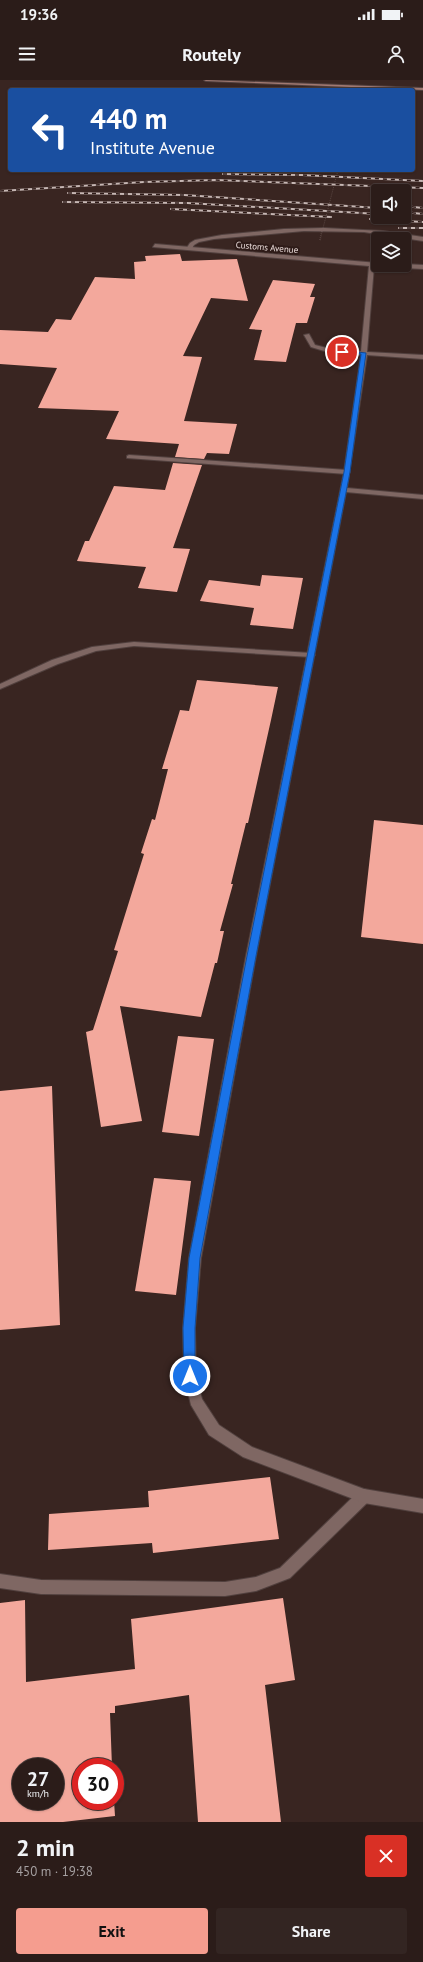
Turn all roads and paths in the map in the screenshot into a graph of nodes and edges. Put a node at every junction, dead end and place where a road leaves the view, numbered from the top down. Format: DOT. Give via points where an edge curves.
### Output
graph roads {
  1 [pos="206,80"];
  2 [pos="329,80"];
  3 [pos="423,84"];
  4 [pos="399,88"];
  5 [pos="337,172"];
  6 [pos="423,239"];
  7 [pos="320,240"];
  8 [pos="155,246"];
  9 [pos="189,249"];
  10 [pos="371,264"];
  11 [pos="411,266"];
  12 [pos="423,267"];
  13 [pos="374,272"];
  14 [pos="308,335"];
  15 [pos="364,353"];
  16 [pos="423,357"];
  17 [pos="129,457"];
  18 [pos="347,472"];
  19 [pos="343,490"];
  20 [pos="423,497"];
  21 [pos="311,655"];
  22 [pos="0,687"];
  23 [pos="364,1496"];
  24 [pos="423,1506"];
  25 [pos="0,1581"];
  1 -- 4 [label="main road"];
  2 -- 3 [label="main road"];
  5 -- 7 [label="path, bridge"];
  6 -- 9 [label="street" via="381,231 312,228 230,235 197,241"];
  8 -- 9 [label="street, Customs Avenue"];
  9 -- 10 [label="street, Customs Avenue"];
  11 -- 12 [label="street"];
  13 -- 15 [label="street"];
  14 -- 15 [label="street" via="313,346 331,351"];
  15 -- 16 [label="street"];
  15 -- 18 [label="street"];
  17 -- 18 [label="street"];
  18 -- 19 [label="street"];
  19 -- 20 [label="street"];
  19 -- 21 [label="street"];
  21 -- 22 [label="street" via="134,644 82,653 54,662"];
  21 -- 23 [label="street" via="251,956 195,1258 189,1328 190,1376 196,1401 214,1430 248,1452"];
  23 -- 24 [label="street"];
  23 -- 25 [label="street" via="285,1573 256,1584 225,1589 201,1589 41,1586"];
}
